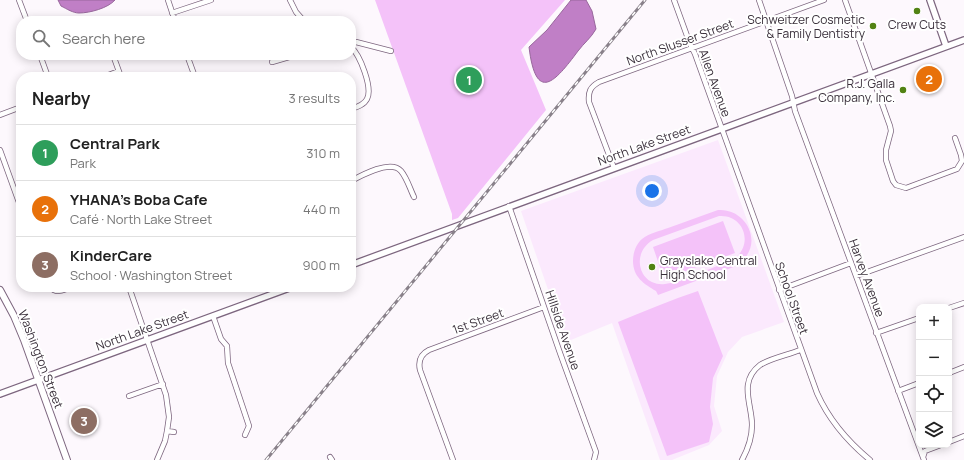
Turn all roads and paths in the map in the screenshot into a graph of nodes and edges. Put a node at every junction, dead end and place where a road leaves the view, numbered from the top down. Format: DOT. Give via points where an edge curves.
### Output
graph roads {
  1 [pos="19,0"];
  2 [pos="168,0"];
  3 [pos="211,0"];
  4 [pos="290,0"];
  5 [pos="674,0"];
  6 [pos="759,0"];
  7 [pos="824,0"];
  8 [pos="845,0"];
  9 [pos="930,0"];
  10 [pos="172,13"];
  11 [pos="25,16"];
  12 [pos="173,16"];
  13 [pos="300,16"];
  14 [pos="766,21"];
  15 [pos="964,40"];
  16 [pos="356,42"];
  17 [pos="946,46"];
  18 [pos="692,48"];
  19 [pos="391,51"];
  20 [pos="356,54"];
  21 [pos="42,60"];
  22 [pos="115,60"];
  23 [pos="189,60"];
  24 [pos="279,60"];
  25 [pos="272,62"];
  26 [pos="119,71"];
  27 [pos="46,72"];
  28 [pos="193,72"];
  29 [pos="872,73"];
  30 [pos="794,102"];
  31 [pos="356,107"];
  32 [pos="16,109"];
  33 [pos="0,115"];
  34 [pos="721,128"];
  35 [pos="955,138"];
  36 [pos="0,150"];
  37 [pos="614,168"];
  38 [pos="356,179"];
  39 [pos="16,194"];
  40 [pos="414,197"];
  41 [pos="509,206"];
  42 [pos="964,237"];
  43 [pos="356,263"];
  44 [pos="851,263"];
  45 [pos="856,276"];
  46 [pos="0,290"];
  47 [pos="779,290"];
  48 [pos="130,292"];
  49 [pos="278,292"];
  50 [pos="964,303"];
  51 [pos="544,307"];
  52 [pos="952,307"];
  53 [pos="213,316"];
  54 [pos="916,319"];
  55 [pos="876,333"];
  56 [pos="148,340"];
  57 [pos="800,350"];
  58 [pos="964,367"];
  59 [pos="952,372"];
  60 [pos="38,380"];
  61 [pos="163,384"];
  62 [pos="916,384"];
  63 [pos="898,391"];
  64 [pos="0,394"];
  65 [pos="129,396"];
  66 [pos="167,431"];
  67 [pos="174,432"];
  68 [pos="245,435"];
  69 [pos="964,436"];
  70 [pos="952,441"];
  71 [pos="932,448"];
  72 [pos="923,459"];
  73 [pos="67,460"];
  74 [pos="157,460"];
  75 [pos="453,460"];
  76 [pos="594,460"];
  77 [pos="742,460"];
  78 [pos="870,460"];
  1 -- 11 [label="street"];
  2 -- 10 [label="street"];
  3 -- 10 [label="street"];
  4 -- 13 [label="street"];
  5 -- 18 [label="street, Allen Avenue"];
  6 -- 14 [label="street, Harvey Avenue"];
  7 -- 14 [label="street, North Slusser Street"];
  8 -- 29 [label="street"];
  9 -- 17 [label="street"];
  10 -- 12 [label="street"];
  14 -- 18 [label="street, North Slusser Street"];
  14 -- 30 [label="street, Harvey Avenue"];
  15 -- 17 [label="street, North Lake Street"];
  16 -- 19 [label="street"];
  17 -- 29 [label="street, North Lake Street"];
  18 -- 34 [label="street, Allen Avenue"];
  18 -- 37 [label="street, North Slusser Street" via="592,86 589,102"];
  20 -- 31 [label="street" via="367,80 368,97"];
  21 -- 27 [label="street"];
  22 -- 26 [label="street"];
  23 -- 28 [label="street"];
  24 -- 25 [label="street"];
  29 -- 30 [label="street, North Lake Street"];
  29 -- 35 [label="street" via="890,126 885,156 896,185 909,188 957,169 962,161 962,155"];
  30 -- 34 [label="street, North Lake Street"];
  30 -- 44 [label="street, Harvey Avenue"];
  32 -- 33 [label="street"];
  34 -- 37 [label="street, North Lake Street"];
  34 -- 47 [label="street, School Street"];
  36 -- 39 [label="street"];
  37 -- 41 [label="street, North Lake Street"];
  38 -- 40 [label="street" via="387,166 394,166 401,171"];
  41 -- 43 [label="street, North Lake Street"];
  41 -- 51 [label="street, Hillside Avenue"];
  42 -- 45 [label="street"];
  44 -- 45 [label="street, Harvey Avenue"];
  44 -- 47 [label="street"];
  45 -- 55 [label="street, Harvey Avenue"];
  46 -- 60 [label="main road, Washington Street" via="24,340"];
  47 -- 57 [label="street, School Street"];
  48 -- 56 [label="street"];
  49 -- 53 [label="street, North Lake Street"];
  50 -- 52 [label="street"];
  51 -- 75 [label="street, 1st Street" via="429,350 421,356 420,370"];
  51 -- 76 [label="street, Hillside Avenue" via="596,452"];
  53 -- 56 [label="street, North Lake Street"];
  53 -- 68 [label="street" via="221,339 227,346 228,363 249,426"];
  54 -- 55 [label="street"];
  55 -- 63 [label="street, Harvey Avenue"];
  56 -- 60 [label="street, North Lake Street"];
  56 -- 61 [label="street"];
  57 -- 77 [label="street" via="761,364 751,376 747,392 752,433"];
  57 -- 78 [label="street, School Street" via="821,402 834,424 844,437"];
  58 -- 59 [label="street"];
  60 -- 64 [label="street, North Lake Street"];
  60 -- 73 [label="main road, Washington Street"];
  61 -- 65 [label="street"];
  61 -- 66 [label="street" via="168,405"];
  62 -- 63 [label="street"];
  63 -- 72 [label="street, Harvey Avenue"];
  66 -- 67 [label="street"];
  66 -- 74 [label="street"];
  69 -- 70 [label="street"];
  71 -- 72 [label="street" via="924,451"];
}
